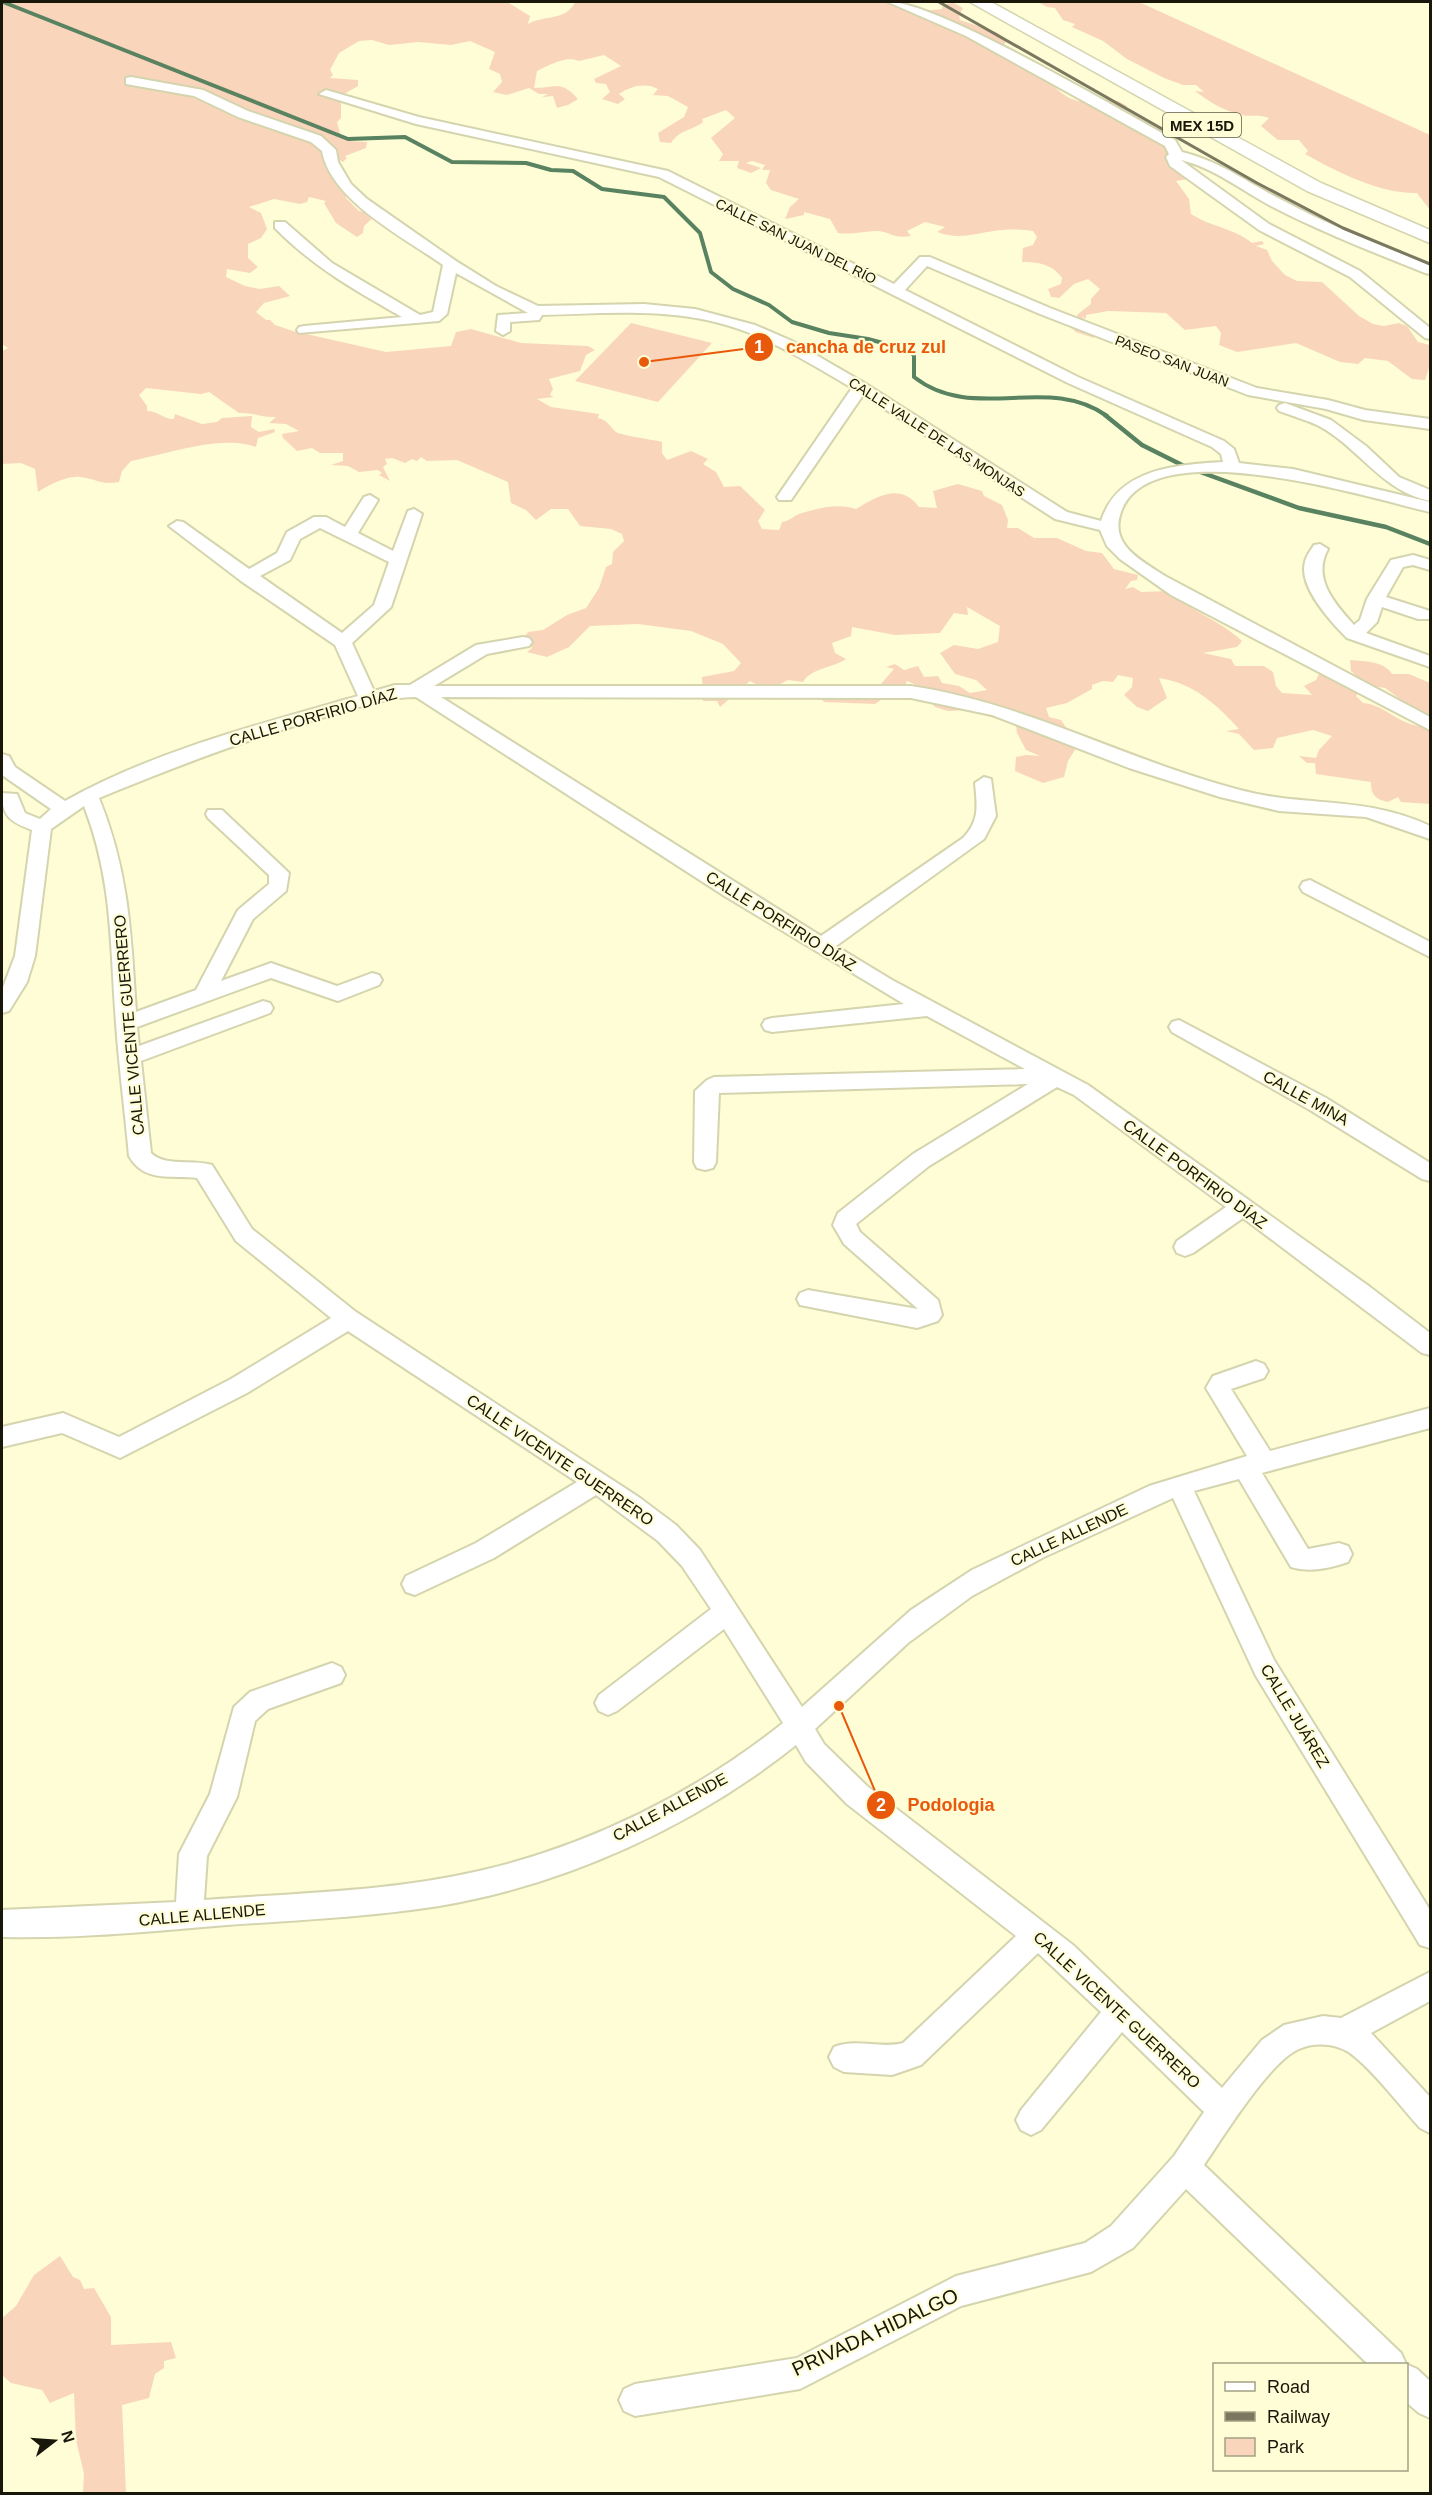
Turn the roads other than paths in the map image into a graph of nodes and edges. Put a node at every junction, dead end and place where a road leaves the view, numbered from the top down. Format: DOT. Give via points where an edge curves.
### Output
graph roads {
  1 [pos="894,2"];
  2 [pos="979,2"];
  3 [pos="1004,2"];
  4 [pos="131,81"];
  5 [pos="326,94"];
  6 [pos="1177,155"];
  7 [pos="1431,224"];
  8 [pos="280,225"];
  9 [pos="1431,237"];
  10 [pos="451,264"];
  11 [pos="1431,270"];
  12 [pos="896,290"];
  13 [pos="536,310"];
  14 [pos="417,319"];
  15 [pos="304,330"];
  16 [pos="503,331"];
  17 [pos="1431,336"];
  18 [pos="861,387"];
  19 [pos="1252,392"];
  20 [pos="1431,424"];
  21 [pos="1232,465"];
  22 [pos="1431,496"];
  23 [pos="785,497"];
  24 [pos="370,500"];
  25 [pos="1431,507"];
  26 [pos="414,514"];
  27 [pos="177,526"];
  28 [pos="1107,527"];
  29 [pos="348,535"];
  30 [pos="1320,549"];
  31 [pos="397,560"];
  32 [pos="1431,565"];
  33 [pos="248,577"];
  34 [pos="1376,599"];
  35 [pos="1424,615"];
  36 [pos="1353,634"];
  37 [pos="343,642"];
  38 [pos="523,642"];
  39 [pos="1431,662"];
  40 [pos="417,689"];
  41 [pos="368,698"];
  42 [pos="1431,724"];
  43 [pos="4,768"];
  44 [pos="984,783"];
  45 [pos="89,795"];
  46 [pos="2,799"];
  47 [pos="64,809"];
  48 [pos="215,814"];
  49 [pos="42,826"];
  50 [pos="1431,833"];
  51 [pos="1310,887"];
  52 [pos="821,946"];
  53 [pos="1431,950"];
  54 [pos="372,980"];
  55 [pos="203,994"];
  56 [pos="2,1006"];
  57 [pos="262,1008"];
  58 [pos="927,1009"];
  59 [pos="126,1023"];
  60 [pos="772,1025"];
  61 [pos="1179,1027"];
  62 [pos="130,1057"];
  63 [pos="1058,1076"];
  64 [pos="705,1162"];
  65 [pos="1431,1173"];
  66 [pos="1241,1208"];
  67 [pos="1185,1247"];
  68 [pos="808,1299"];
  69 [pos="348,1319"];
  70 [pos="1431,1346"];
  71 [pos="1256,1371"];
  72 [pos="1431,1418"];
  73 [pos="2,1437"];
  74 [pos="1254,1465"];
  75 [pos="596,1483"];
  76 [pos="1179,1486"];
  77 [pos="1339,1554"];
  78 [pos="415,1584"];
  79 [pos="727,1612"];
  80 [pos="333,1675"];
  81 [pos="608,1703"];
  82 [pos="800,1726"];
  83 [pos="189,1916"];
  84 [pos="2,1924"];
  85 [pos="1037,1935"];
  86 [pos="1431,1935"];
  87 [pos="1431,1986"];
  88 [pos="1120,2011"];
  89 [pos="1343,2033"];
  90 [pos="844,2056"];
  91 [pos="1222,2109"];
  92 [pos="1431,2118"];
  93 [pos="1031,2120"];
  94 [pos="1185,2167"];
  95 [pos="1389,2363"];
  96 [pos="1408,2381"];
  97 [pos="635,2400"];
  98 [pos="1431,2402"];
  1 -- 6 [label="street" via="938,18 1002,50 1170,143"];
  2 -- 9 [label="highway, MEX 15D" via="1314,187"];
  3 -- 7 [label="highway, MEX 15D" via="1337,182"];
  4 -- 10 [label="street, CALLE VALLE DE LAS MONJAS" via="198,93 243,114 316,139 329,150 331,162 345,186"];
  5 -- 12 [label="street, CALLE SAN JUAN DEL RÍO" via="416,120 663,174"];
  6 -- 11 [label="street" via="1205,162 1327,228"];
  6 -- 17 [label="street" via="1173,157 1175,163 1243,212 1355,274"];
  8 -- 14 [label="street" via="339,273"];
  10 -- 13 [label="street, CALLE VALLE DE LAS MONJAS"];
  10 -- 14 [label="street" via="440,314"];
  12 -- 19 [label="street, PASEO SAN JUAN" via="925,260"];
  12 -- 21 [label="street, CALLE SAN JUAN DEL RÍO" via="1073,380 1218,444 1228,452"];
  13 -- 16 [label="street" via="534,316 503,318"];
  13 -- 18 [label="street, CALLE VALLE DE LAS MONJAS" via="644,308 720,318 787,344"];
  14 -- 15 [label="street"];
  18 -- 23 [label="street"];
  18 -- 28 [label="street, CALLE VALLE DE LAS MONJAS" via="1062,516"];
  19 -- 20 [label="street, PASEO SAN JUAN"];
  19 -- 22 [label="street" via="1324,423 1360,448 1393,480"];
  21 -- 25 [label="street"];
  21 -- 28 [label="street" via="1197,466 1144,480 1115,505"];
  24 -- 29 [label="street"];
  26 -- 31 [label="street"];
  27 -- 33 [label="street"];
  28 -- 42 [label="street" via="1110,540 1172,586"];
  29 -- 31 [label="street"];
  29 -- 33 [label="street" via="320,521 293,536 284,556"];
  30 -- 36 [label="street" via="1313,562 1313,573 1339,621"];
  31 -- 37 [label="street" via="382,607"];
  32 -- 34 [label="street" via="1413,561 1397,564"];
  33 -- 37 [label="street"];
  34 -- 35 [label="street"];
  34 -- 36 [label="street" via="1368,622"];
  36 -- 39 [label="street"];
  37 -- 41 [label="street"];
  38 -- 40 [label="street" via="482,649"];
  40 -- 41 [label="street, CALLE PORFIRIO DÍAZ"];
  40 -- 50 [label="street" via="911,692 946,696 987,706 1136,764 1257,801 1285,807 1376,812"];
  40 -- 52 [label="street, CALLE PORFIRIO DÍAZ"];
  41 -- 45 [label="street, CALLE PORFIRIO DÍAZ" via="171,761"];
  43 -- 47 [label="street"];
  44 -- 52 [label="street" via="988,820 982,831"];
  45 -- 47 [label="street, CALLE PORFIRIO DÍAZ"];
  45 -- 59 [label="street, CALLE VICENTE GUERRERO" via="105,836 120,909"];
  46 -- 49 [label="street" via="10,798 17,817"];
  47 -- 49 [label="street, CALLE PORFIRIO DÍAZ"];
  48 -- 55 [label="street" via="279,873 279,886 245,915"];
  49 -- 56 [label="street" via="25,956"];
  51 -- 53 [label="street"];
  52 -- 58 [label="street, CALLE PORFIRIO DÍAZ"];
  54 -- 55 [label="street" via="338,994 271,970"];
  55 -- 59 [label="street"];
  57 -- 62 [label="street"];
  58 -- 60 [label="street"];
  58 -- 63 [label="street, CALLE PORFIRIO DÍAZ"];
  59 -- 62 [label="street, CALLE VICENTE GUERRERO"];
  61 -- 65 [label="street, CALLE MINA" via="1318,1104"];
  62 -- 69 [label="street, CALLE VICENTE GUERRERO" via="140,1156 159,1170 204,1171 244,1235"];
  63 -- 64 [label="street" via="714,1085 706,1091"];
  63 -- 66 [label="street, CALLE PORFIRIO DÍAZ"];
  63 -- 68 [label="street" via="921,1160 846,1220 844,1226 852,1238 930,1306 930,1316 917,1319"];
  66 -- 67 [label="street"];
  66 -- 70 [label="street, CALLE PORFIRIO DÍAZ"];
  69 -- 73 [label="street" via="239,1386 120,1448 63,1423"];
  69 -- 75 [label="street, CALLE VICENTE GUERRERO"];
  71 -- 74 [label="street" via="1221,1383 1218,1388"];
  72 -- 74 [label="street, CALLE ALLENDE" via="1383,1434"];
  74 -- 76 [label="street, CALLE ALLENDE"];
  74 -- 77 [label="street" via="1300,1559"];
  75 -- 78 [label="street" via="436,1576"];
  75 -- 79 [label="street, CALLE VICENTE GUERRERO" via="667,1533 691,1558"];
  76 -- 82 [label="street, CALLE ALLENDE" via="1055,1540 964,1587 928,1611"];
  76 -- 86 [label="street, CALLE JUÁREZ" via="1265,1668"];
  79 -- 81 [label="street"];
  79 -- 82 [label="street, CALLE VICENTE GUERRERO"];
  80 -- 83 [label="street" via="259,1700 243,1715 223,1797 193,1854"];
  82 -- 83 [label="street, CALLE ALLENDE" via="710,1789 588,1849 511,1877 461,1890 392,1899"];
  82 -- 85 [label="street, CALLE VICENTE GUERRERO" via="815,1753 857,1795"];
  83 -- 84 [label="street, CALLE ALLENDE"];
  85 -- 88 [label="street, CALLE VICENTE GUERRERO"];
  85 -- 90 [label="street" via="911,2055 892,2060"];
  87 -- 89 [label="street"];
  88 -- 91 [label="street, CALLE VICENTE GUERRERO"];
  88 -- 93 [label="street"];
  89 -- 91 [label="street, PRIVADA HIDALGO" via="1323,2030 1294,2035 1272,2050"];
  89 -- 92 [label="street" via="1365,2046"];
  91 -- 94 [label="street, PRIVADA HIDALGO"];
  94 -- 95 [label="street"];
  94 -- 97 [label="street, PRIVADA HIDALGO" via="1122,2238 1091,2257 956,2292 800,2373"];
  96 -- 98 [label="street"];
}
